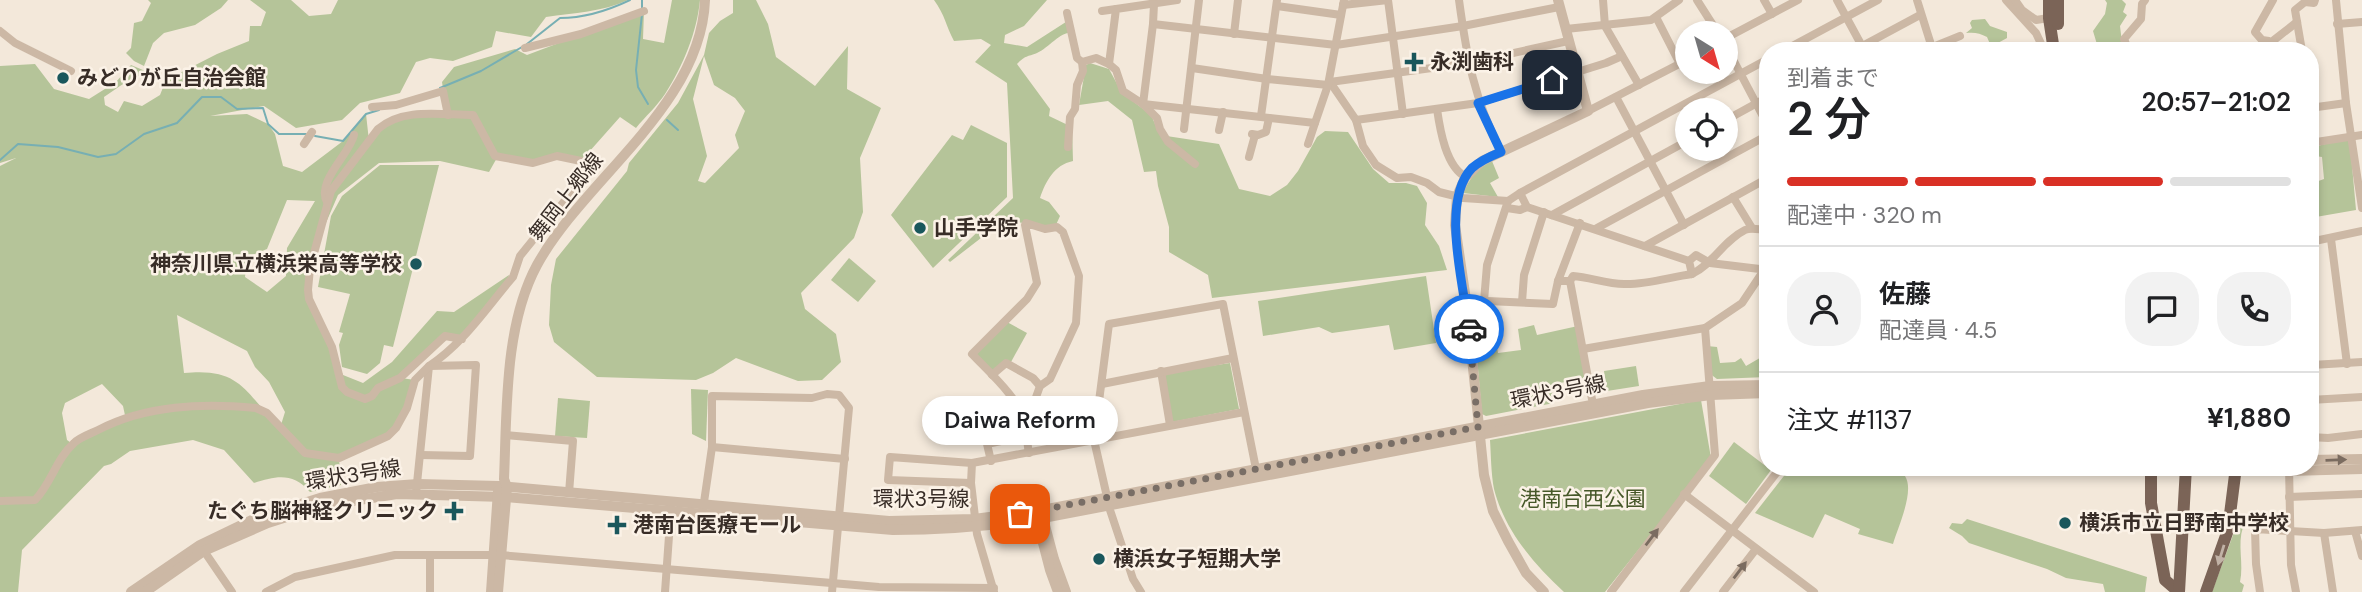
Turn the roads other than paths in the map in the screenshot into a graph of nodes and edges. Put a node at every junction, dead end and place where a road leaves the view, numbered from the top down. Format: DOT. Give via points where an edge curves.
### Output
graph roads {
  1 [pos="705,0"];
  2 [pos="1177,0"];
  3 [pos="1199,0"];
  4 [pos="1238,0"];
  5 [pos="1388,0"];
  6 [pos="1459,0"];
  7 [pos="1603,0"];
  8 [pos="1679,0"];
  9 [pos="1697,0"];
  10 [pos="1764,0"];
  11 [pos="1798,0"];
  12 [pos="1837,0"];
  13 [pos="1878,0"];
  14 [pos="1917,0"];
  15 [pos="2006,0"];
  16 [pos="2015,0"];
  17 [pos="2049,0"];
  18 [pos="2058,0"];
  19 [pos="2145,0"];
  20 [pos="2273,0"];
  21 [pos="2315,0"];
  22 [pos="2336,0"];
  23 [pos="1277,3"];
  24 [pos="1344,3"];
  25 [pos="1154,4"];
  26 [pos="1558,4"];
  27 [pos="1116,9"];
  28 [pos="1102,11"];
  29 [pos="641,12"];
  30 [pos="1067,13"];
  31 [pos="1772,14"];
  32 [pos="1341,15"];
  33 [pos="1920,15"];
  34 [pos="1846,16"];
  35 [pos="1656,17"];
  36 [pos="2027,18"];
  37 [pos="2049,18"];
  38 [pos="1710,21"];
  39 [pos="2297,22"];
  40 [pos="2362,22"];
  41 [pos="1153,24"];
  42 [pos="2337,24"];
  43 [pos="1462,26"];
  44 [pos="1605,26"];
  45 [pos="1195,28"];
  46 [pos="1566,29"];
  47 [pos="1738,32"];
  48 [pos="1234,34"];
  49 [pos="2,35"];
  50 [pos="1960,36"];
  51 [pos="1393,37"];
  52 [pos="1273,38"];
  53 [pos="2274,40"];
  54 [pos="1569,41"];
  55 [pos="1799,42"];
  56 [pos="1860,42"];
  57 [pos="1873,42"];
  58 [pos="1927,42"];
  59 [pos="1946,42"];
  60 [pos="2040,42"];
  61 [pos="2055,42"];
  62 [pos="2057,42"];
  63 [pos="2125,42"];
  64 [pos="2270,42"];
  65 [pos="2300,42"];
  66 [pos="1336,46"];
  67 [pos="525,48"];
  68 [pos="1675,49"];
  69 [pos="1622,56"];
  70 [pos="1082,62"];
  71 [pos="1468,63"];
  72 [pos="1109,64"];
  73 [pos="1759,64"];
  74 [pos="1675,66"];
  75 [pos="1192,68"];
  76 [pos="1738,70"];
  77 [pos="71,71"];
  78 [pos="1577,72"];
  79 [pos="1397,73"];
  80 [pos="1740,74"];
  81 [pos="1267,79"];
  82 [pos="1329,84"];
  83 [pos="1639,85"];
  84 [pos="1616,97"];
  85 [pos="1759,102"];
  86 [pos="1478,103"];
  87 [pos="2346,103"];
  88 [pos="1143,104"];
  89 [pos="1755,104"];
  90 [pos="375,107"];
  91 [pos="2319,107"];
  92 [pos="1187,108"];
  93 [pos="1437,109"];
  94 [pos="1588,111"];
  95 [pos="1759,111"];
  96 [pos="1223,112"];
  97 [pos="1738,113"];
  98 [pos="1403,114"];
  99 [pos="448,115"];
  100 [pos="1265,117"];
  101 [pos="1356,120"];
  102 [pos="1315,123"];
  103 [pos="1184,128"];
  104 [pos="1219,130"];
  105 [pos="1634,131"];
  106 [pos="354,135"];
  107 [pos="2362,135"];
  108 [pos="2352,136"];
  109 [pos="1759,140"];
  110 [pos="2319,142"];
  111 [pos="1308,144"];
  112 [pos="1068,147"];
  113 [pos="1675,147"];
  114 [pos="1501,152"];
  115 [pos="1249,157"];
  116 [pos="1650,161"];
  117 [pos="1195,164"];
  118 [pos="1466,177"];
  119 [pos="1759,183"];
  120 [pos="1665,191"];
  121 [pos="1520,193"];
  122 [pos="2361,193"];
  123 [pos="1457,196"];
  124 [pos="1733,197"];
  125 [pos="328,203"];
  126 [pos="1507,205"];
  127 [pos="1527,207"];
  128 [pos="2362,208"];
  129 [pos="1548,214"];
  130 [pos="1580,223"];
  131 [pos="1684,225"];
  132 [pos="1597,228"];
  133 [pos="1752,229"];
  134 [pos="1759,229"];
  135 [pos="2362,231"];
  136 [pos="2331,239"];
  137 [pos="2319,241"];
  138 [pos="1645,246"];
  139 [pos="1689,261"];
  140 [pos="1710,263"];
  141 [pos="1759,269"];
  142 [pos="1692,274"];
  143 [pos="1759,280"];
  144 [pos="1558,281"];
  145 [pos="1570,281"];
  146 [pos="1466,300"];
  147 [pos="1484,301"];
  148 [pos="1522,302"];
  149 [pos="1705,328"];
  150 [pos="462,338"];
  151 [pos="1583,349"];
  152 [pos="1233,358"];
  153 [pos="2362,362"];
  154 [pos="2347,364"];
  155 [pos="2319,365"];
  156 [pos="429,366"];
  157 [pos="1161,371"];
  158 [pos="992,375"];
  159 [pos="1102,384"];
  160 [pos="1040,386"];
  161 [pos="1759,386"];
  162 [pos="1710,391"];
  163 [pos="1759,393"];
  164 [pos="2362,397"];
  165 [pos="2319,399"];
  166 [pos="1594,409"];
  167 [pos="1244,412"];
  168 [pos="1026,425"];
  169 [pos="1170,425"];
  170 [pos="1478,431"];
  171 [pos="2362,434"];
  172 [pos="506,435"];
  173 [pos="1026,436"];
  174 [pos="2319,438"];
  175 [pos="1094,440"];
  176 [pos="712,447"];
  177 [pos="1029,453"];
  178 [pos="421,454"];
  179 [pos="845,459"];
  180 [pos="2362,459"];
  181 [pos="2319,460"];
  182 [pos="991,461"];
  183 [pos="972,463"];
  184 [pos="2319,469"];
  185 [pos="2362,469"];
  186 [pos="1257,473"];
  187 [pos="1774,476"];
  188 [pos="2151,476"];
  189 [pos="2185,476"];
  190 [pos="2193,476"];
  191 [pos="2235,476"];
  192 [pos="2289,476"];
  193 [pos="971,483"];
  194 [pos="417,489"];
  195 [pos="502,489"];
  196 [pos="569,493"];
  197 [pos="1685,494"];
  198 [pos="2362,494"];
  199 [pos="2289,497"];
  200 [pos="0,501"];
  201 [pos="1108,501"];
  202 [pos="671,507"];
  203 [pos="703,510"];
  204 [pos="1039,516"];
  205 [pos="839,521"];
  206 [pos="975,523"];
  207 [pos="1733,530"];
  208 [pos="2290,531"];
  209 [pos="2358,531"];
  210 [pos="2324,533"];
  211 [pos="202,548"];
  212 [pos="1756,549"];
  213 [pos="430,555"];
  214 [pos="496,556"];
  215 [pos="2362,556"];
  216 [pos="667,568"];
  217 [pos="1801,584"];
  218 [pos="832,588"];
  219 [pos="994,590"];
  220 [pos="131,592"];
  221 [pos="145,592"];
  222 [pos="232,592"];
  223 [pos="265,592"];
  224 [pos="430,592"];
  225 [pos="491,592"];
  226 [pos="498,592"];
  227 [pos="665,592"];
  228 [pos="1058,592"];
  229 [pos="1066,592"];
  230 [pos="1140,592"];
  231 [pos="1544,592"];
  232 [pos="1611,592"];
  233 [pos="1684,592"];
  234 [pos="1723,592"];
  235 [pos="1795,592"];
  236 [pos="1814,592"];
  237 [pos="2179,592"];
  238 [pos="2187,592"];
  239 [pos="2206,592"];
  240 [pos="2260,592"];
  241 [pos="2296,592"];
  242 [pos="2333,592"];
  1 -- 172 [label="street, 舞岡上郷線" via="700,30 675,91 562,228 537,266 513,334"];
  2 -- 25 [label="street"];
  3 -- 45 [label="street"];
  4 -- 48 [label="street"];
  5 -- 24 [label="street"];
  5 -- 51 [label="street"];
  6 -- 43 [label="street"];
  7 -- 44 [label="street"];
  8 -- 35 [label="street"];
  9 -- 38 [label="street"];
  10 -- 31 [label="street"];
  11 -- 31 [label="street"];
  12 -- 34 [label="street"];
  13 -- 34 [label="street"];
  14 -- 33 [label="street"];
  15 -- 36 [label="street"];
  16 -- 36 [label="street"];
  17 -- 37 [label="main road"];
  18 -- 62 [label="main road"];
  19 -- 63 [label="street" via="2141,19"];
  20 -- 64 [label="street" via="2255,32"];
  21 -- 39 [label="street" via="2295,10"];
  22 -- 42 [label="street"];
  23 -- 32 [label="street"];
  23 -- 52 [label="street"];
  24 -- 32 [label="street"];
  25 -- 27 [label="street"];
  25 -- 41 [label="street"];
  26 -- 43 [label="street"];
  26 -- 46 [label="street"];
  27 -- 28 [label="street"];
  27 -- 72 [label="street"];
  29 -- 67 [label="street"];
  30 -- 70 [label="street" via="1077,58"];
  31 -- 47 [label="street"];
  32 -- 66 [label="street"];
  33 -- 57 [label="street"];
  33 -- 58 [label="street"];
  34 -- 55 [label="street"];
  34 -- 56 [label="street"];
  35 -- 44 [label="street"];
  35 -- 68 [label="street"];
  36 -- 37 [label="street"];
  36 -- 60 [label="street"];
  37 -- 61 [label="main road"];
  39 -- 53 [label="street"];
  39 -- 65 [label="street"];
  40 -- 42 [label="street"];
  41 -- 45 [label="street"];
  41 -- 88 [label="street"];
  42 -- 87 [label="street"];
  43 -- 51 [label="street"];
  43 -- 71 [label="street"];
  44 -- 46 [label="street"];
  44 -- 69 [label="street"];
  45 -- 48 [label="street"];
  45 -- 75 [label="street"];
  46 -- 54 [label="street"];
  48 -- 52 [label="street"];
  49 -- 77 [label="street"];
  50 -- 59 [label="street"];
  51 -- 66 [label="street"];
  51 -- 79 [label="street"];
  52 -- 66 [label="street"];
  52 -- 81 [label="street"];
  54 -- 71 [label="street"];
  54 -- 78 [label="street"];
  66 -- 82 [label="street"];
  69 -- 78 [label="street"];
  69 -- 83 [label="street"];
  70 -- 72 [label="street" via="1096,58"];
  70 -- 112 [label="street"];
  71 -- 79 [label="street"];
  71 -- 86 [label="street"];
  72 -- 88 [label="street" via="1123,91"];
  73 -- 80 [label="street"];
  74 -- 83 [label="street"];
  75 -- 81 [label="street"];
  75 -- 92 [label="street"];
  76 -- 80 [label="street"];
  78 -- 86 [label="street"];
  78 -- 94 [label="street"];
  79 -- 82 [label="street"];
  79 -- 98 [label="street"];
  80 -- 89 [label="street"];
  80 -- 105 [label="street"];
  81 -- 82 [label="street"];
  81 -- 100 [label="street"];
  82 -- 101 [label="street"];
  82 -- 102 [label="street"];
  83 -- 84 [label="street"];
  84 -- 94 [label="street"];
  84 -- 105 [label="street"];
  85 -- 89 [label="street"];
  86 -- 93 [label="street"];
  86 -- 114 [label="street"];
  87 -- 91 [label="street"];
  87 -- 108 [label="street"];
  88 -- 92 [label="street"];
  88 -- 117 [label="street" via="1157,117 1168,142"];
  89 -- 95 [label="street"];
  89 -- 97 [label="street"];
  90 -- 99 [label="street" via="443,91"];
  92 -- 96 [label="street"];
  92 -- 103 [label="street"];
  93 -- 98 [label="street"];
  93 -- 118 [label="street" via="1441,136 1457,173"];
  94 -- 114 [label="street"];
  96 -- 100 [label="street"];
  96 -- 104 [label="street"];
  98 -- 101 [label="street"];
  99 -- 125 [label="street" via="408,115 387,122 338,180"];
  99 -- 150 [label="street" via="473,115 495,156 533,163 557,156 581,161 588,172 520,256 513,277"];
  100 -- 102 [label="street"];
  100 -- 115 [label="street" via="1266,132 1253,134"];
  101 -- 123 [label="street" via="1363,146 1376,165 1396,178 1411,177"];
  102 -- 111 [label="street"];
  105 -- 116 [label="street"];
  105 -- 121 [label="street"];
  106 -- 125 [label="street" via="324,192"];
  107 -- 108 [label="street"];
  108 -- 110 [label="street"];
  108 -- 122 [label="street"];
  109 -- 120 [label="street"];
  113 -- 116 [label="street"];
  114 -- 118 [label="street" via="1482,161"];
  116 -- 120 [label="street"];
  116 -- 129 [label="street"];
  118 -- 123 [label="street"];
  119 -- 124 [label="street"];
  120 -- 131 [label="street"];
  120 -- 132 [label="street"];
  121 -- 126 [label="street"];
  121 -- 127 [label="street"];
  122 -- 128 [label="street"];
  123 -- 126 [label="street"];
  123 -- 146 [label="street" via="1455,225"];
  124 -- 131 [label="street"];
  124 -- 133 [label="street"];
  125 -- 150 [label="street" via="308,290 332,347 342,387 365,399 400,378 445,336"];
  126 -- 127 [label="street" via="1520,211"];
  126 -- 147 [label="street" via="1487,265"];
  127 -- 129 [label="street"];
  129 -- 130 [label="street"];
  129 -- 148 [label="street" via="1524,275"];
  130 -- 132 [label="street"];
  130 -- 144 [label="street"];
  131 -- 138 [label="street"];
  132 -- 138 [label="street"];
  133 -- 134 [label="street"];
  133 -- 140 [label="street" via="1713,255"];
  135 -- 136 [label="street"];
  136 -- 137 [label="street"];
  136 -- 154 [label="street"];
  138 -- 139 [label="street"];
  139 -- 140 [label="street" via="1696,255"];
  139 -- 142 [label="street"];
  140 -- 141 [label="street"];
  140 -- 142 [label="street"];
  142 -- 145 [label="street" via="1629,285 1580,276"];
  143 -- 149 [label="street" via="1742,303"];
  144 -- 145 [label="street"];
  144 -- 148 [label="street" via="1553,304"];
  145 -- 151 [label="street"];
  146 -- 147 [label="street"];
  146 -- 170 [label="street"];
  147 -- 148 [label="street"];
  149 -- 151 [label="street"];
  149 -- 162 [label="street"];
  150 -- 156 [label="street"];
  151 -- 166 [label="street"];
  152 -- 157 [label="street"];
  152 -- 159 [label="street" via="1223,304 1109,324"];
  152 -- 167 [label="street"];
  153 -- 154 [label="street"];
  154 -- 155 [label="street"];
  156 -- 178 [label="street"];
  156 -- 178 [label="street" via="476,365 470,456"];
  156 -- 200 [label="street" via="415,380 396,428 339,458 305,453 267,413 256,408 182,406 125,418 75,442 35,500"];
  157 -- 159 [label="street"];
  157 -- 169 [label="street"];
  158 -- 160 [label="street" via="1006,363"];
  158 -- 160 [label="street" via="972,354 1037,283 1025,225 1057,227 1079,276 1076,323 1050,379"];
  158 -- 168 [label="street"];
  159 -- 175 [label="street"];
  160 -- 168 [label="street"];
  161 -- 162 [label="street, 環状3号線"];
  162 -- 163 [label="street, 環状3号線"];
  162 -- 166 [label="street, 環状3号線"];
  162 -- 197 [label="street" via="1715,454"];
  164 -- 165 [label="street"];
  166 -- 170 [label="street, 環状3号線"];
  167 -- 169 [label="street"];
  167 -- 186 [label="street"];
  168 -- 173 [label="street"];
  169 -- 175 [label="street"];
  170 -- 186 [label="street, 環状3号線"];
  170 -- 231 [label="street" via="1493,511 1527,573"];
  171 -- 174 [label="street"];
  172 -- 195 [label="street, 舞岡上郷線"];
  172 -- 196 [label="street" via="573,441"];
  173 -- 177 [label="street"];
  173 -- 182 [label="street" via="987,444"];
  175 -- 177 [label="street"];
  175 -- 201 [label="street"];
  176 -- 179 [label="street"];
  176 -- 179 [label="street" via="712,396 839,395 849,408"];
  176 -- 203 [label="street"];
  177 -- 182 [label="street"];
  178 -- 194 [label="street"];
  179 -- 205 [label="street"];
  181 -- 180 [label="street, one-way"];
  182 -- 183 [label="street"];
  183 -- 193 [label="street"];
  183 -- 193 [label="street" via="890,457 888,480"];
  184 -- 185 [label="street"];
  186 -- 201 [label="street, 環状3号線"];
  187 -- 207 [label="street"];
  188 -- 237 [label="main road" via="2151,503 2165,580"];
  189 -- 237 [label="main road"];
  190 -- 238 [label="main road"];
  191 -- 239 [label="main road, one-way" via="2228,530"];
  192 -- 199 [label="street"];
  193 -- 206 [label="street"];
  194 -- 195 [label="street, 環状3号線"];
  194 -- 211 [label="street, 環状3号線" via="321,506"];
  195 -- 196 [label="street, 環状3号線"];
  195 -- 202 [label="street, 環状3号線"];
  195 -- 214 [label="street, 舞岡上郷線"];
  196 -- 202 [label="street, 環状3号線"];
  197 -- 207 [label="street"];
  232 -- 197 [label="street, one-way"];
  198 -- 199 [label="street"];
  199 -- 208 [label="street"];
  201 -- 204 [label="street, 環状3号線"];
  201 -- 230 [label="street"];
  202 -- 203 [label="street, 環状3号線"];
  202 -- 216 [label="street"];
  203 -- 205 [label="street, 環状3号線"];
  204 -- 206 [label="street, 環状3号線"];
  204 -- 228 [label="street"];
  204 -- 229 [label="street"];
  205 -- 206 [label="street, 環状3号線" via="893,530"];
  205 -- 218 [label="street"];
  206 -- 219 [label="street"];
  207 -- 212 [label="street"];
  207 -- 233 [label="street"];
  208 -- 210 [label="street"];
  208 -- 240 [label="street" via="2255,528"];
  208 -- 241 [label="street"];
  209 -- 210 [label="street"];
  209 -- 215 [label="street"];
  210 -- 242 [label="street"];
  211 -- 220 [label="street, 環状3号線"];
  211 -- 221 [label="street, 環状3号線"];
  211 -- 222 [label="street"];
  212 -- 217 [label="street"];
  234 -- 212 [label="street, one-way"];
  213 -- 214 [label="street"];
  213 -- 223 [label="street" via="395,555 295,577"];
  213 -- 224 [label="street"];
  214 -- 216 [label="street"];
  214 -- 225 [label="street, 舞岡上郷線"];
  214 -- 226 [label="street, 舞岡上郷線"];
  216 -- 218 [label="street"];
  216 -- 227 [label="street"];
  217 -- 235 [label="street"];
  217 -- 236 [label="street"];
  218 -- 219 [label="street"];
}
